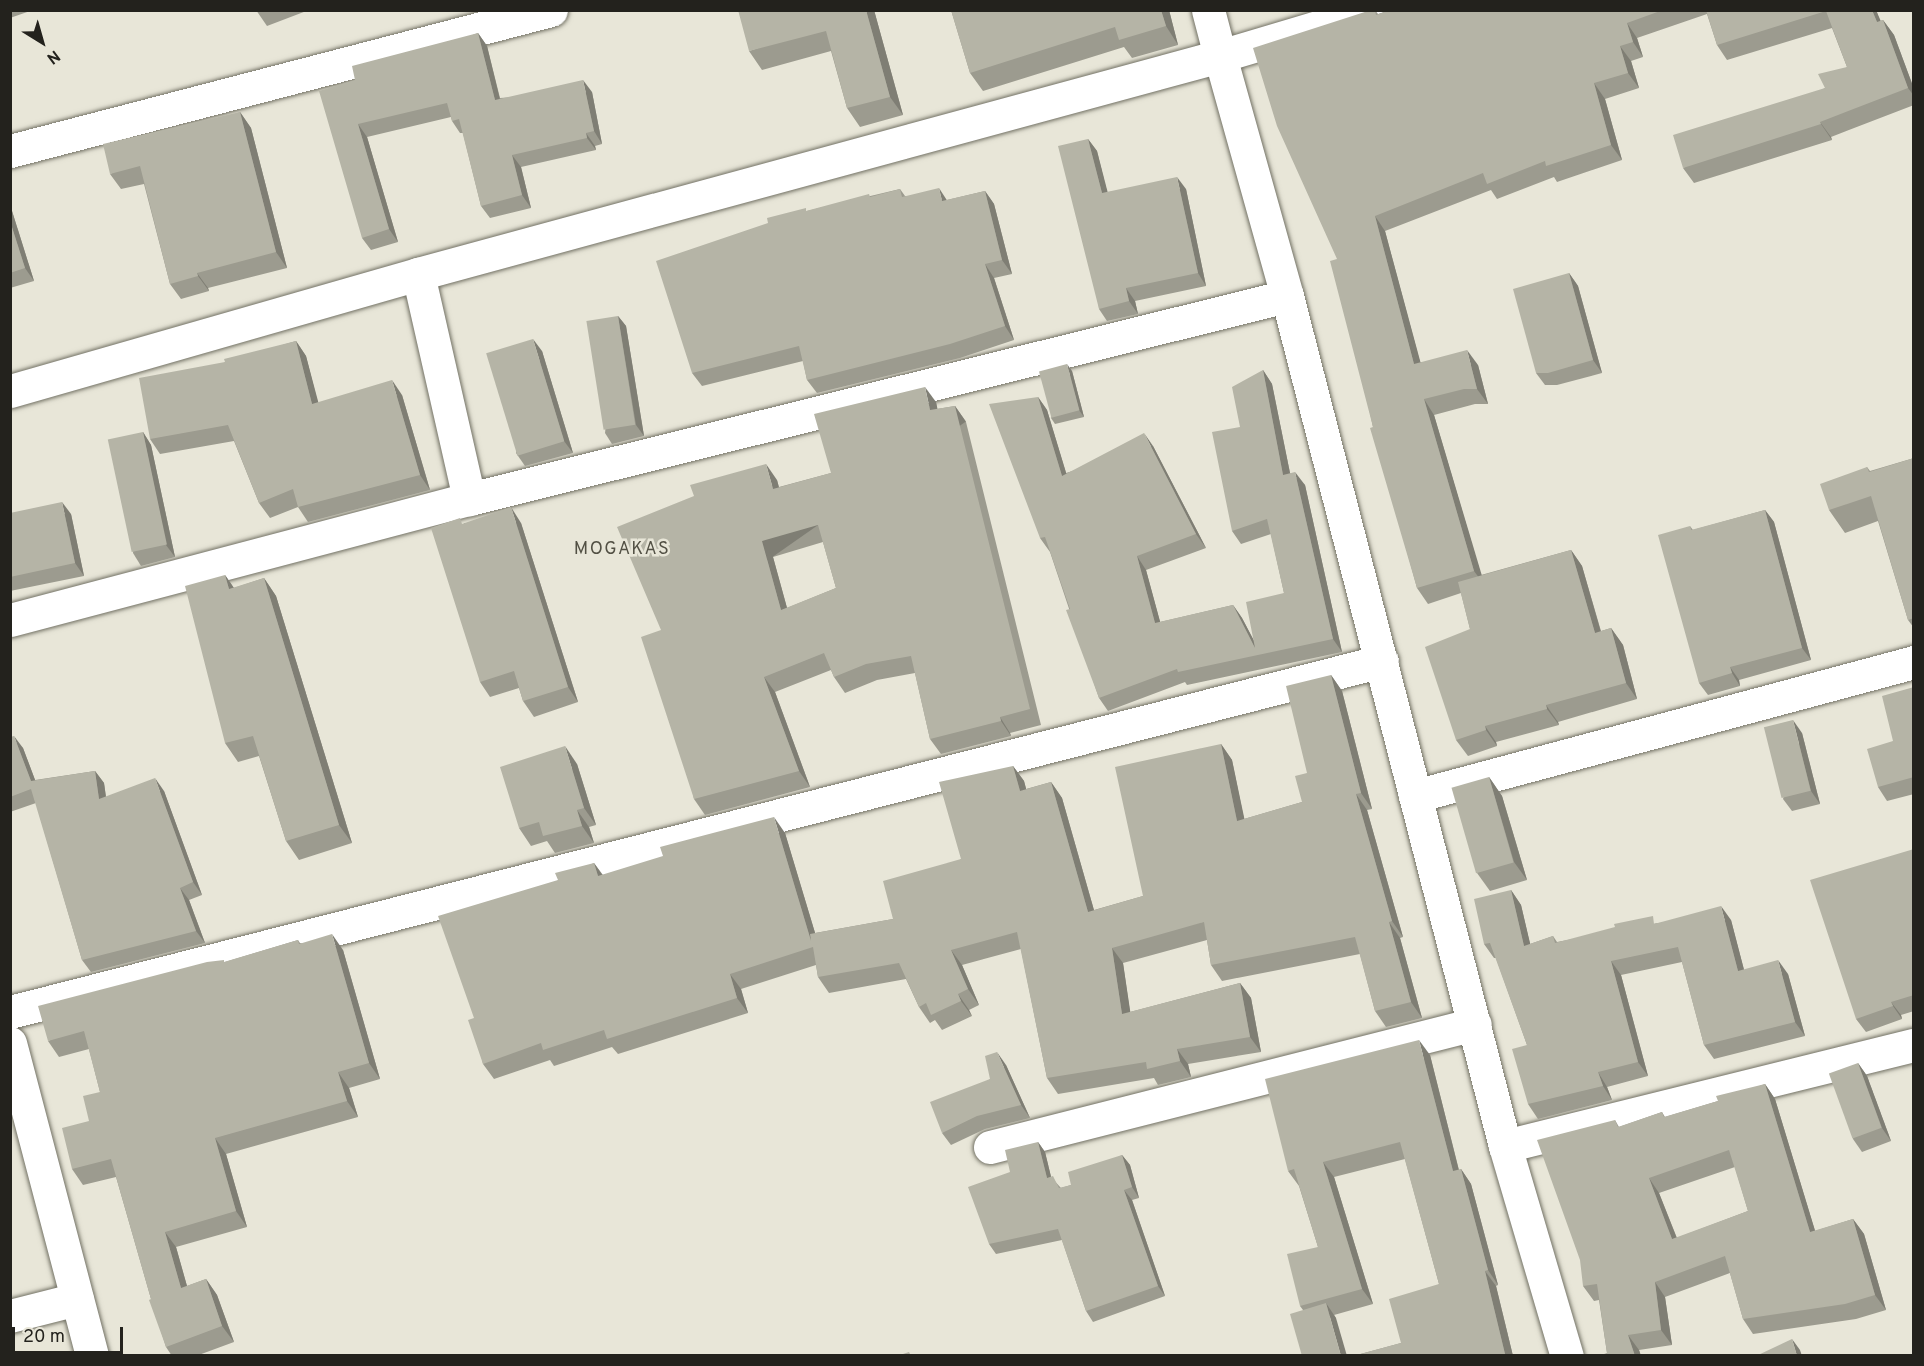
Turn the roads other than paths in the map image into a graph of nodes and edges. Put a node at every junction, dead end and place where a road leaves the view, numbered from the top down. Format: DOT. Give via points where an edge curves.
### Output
graph roads {
  1 [pos="551,10"];
  2 [pos="1208,10"];
  3 [pos="1374,10"];
  4 [pos="1220,56"];
  5 [pos="10,151"];
  6 [pos="418,274"];
  7 [pos="1287,296"];
  8 [pos="10,391"];
  9 [pos="469,499"];
  10 [pos="10,620"];
  11 [pos="1382,661"];
  12 [pos="1914,662"];
  13 [pos="1415,796"];
  14 [pos="10,1012"];
  15 [pos="1475,1024"];
  16 [pos="10,1044"];
  17 [pos="1914,1044"];
  18 [pos="1505,1146"];
  19 [pos="990,1148"];
  20 [pos="77,1299"];
  21 [pos="10,1316"];
  22 [pos="92,1356"];
  23 [pos="1567,1356"];
  1 -- 5 [label="street"];
  2 -- 4 [label="street"];
  3 -- 4 [label="street"];
  4 -- 6 [label="street"];
  4 -- 7 [label="street"];
  6 -- 8 [label="street"];
  6 -- 9 [label="street"];
  7 -- 9 [label="street"];
  7 -- 11 [label="street"];
  9 -- 10 [label="street"];
  11 -- 13 [label="street"];
  11 -- 14 [label="street"];
  12 -- 13 [label="street"];
  13 -- 15 [label="street"];
  15 -- 18 [label="street"];
  15 -- 19 [label="street"];
  16 -- 20 [label="street"];
  17 -- 18 [label="street"];
  18 -- 23 [label="street"];
  20 -- 21 [label="street"];
  20 -- 22 [label="street"];
}
